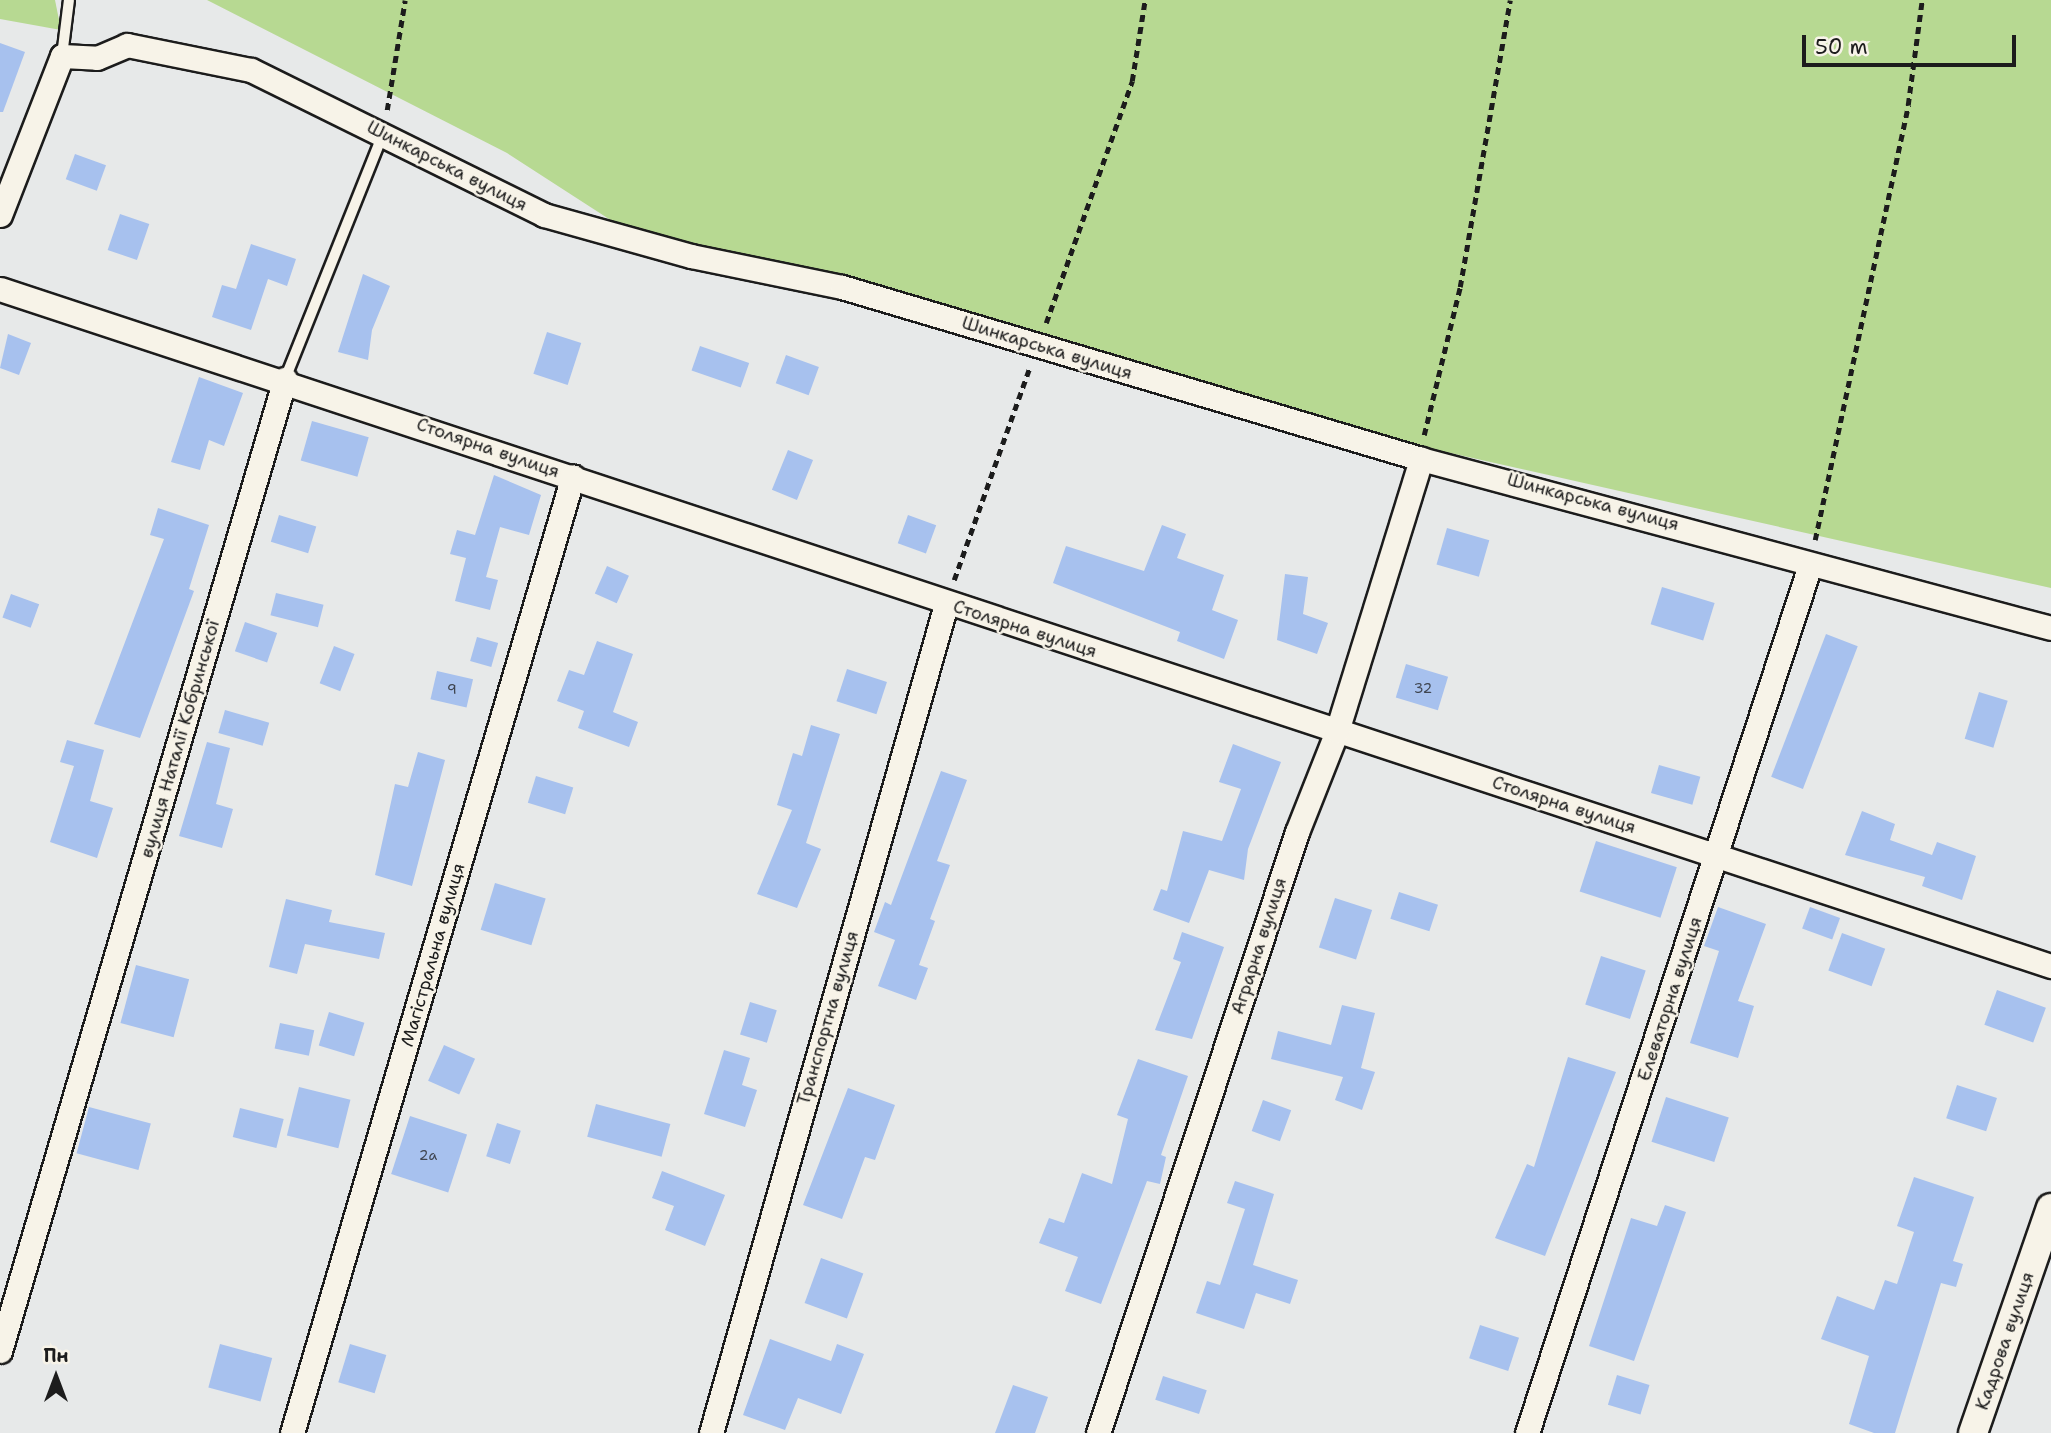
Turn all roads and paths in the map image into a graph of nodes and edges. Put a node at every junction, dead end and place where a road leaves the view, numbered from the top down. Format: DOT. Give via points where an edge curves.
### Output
graph roads {
  1 [pos="69,0"];
  2 [pos="405,0"];
  3 [pos="1145,0"];
  4 [pos="1510,0"];
  5 [pos="1922,0"];
  6 [pos="62,56"];
  7 [pos="383,134"];
  8 [pos="0,215"];
  9 [pos="0,289"];
  10 [pos="1038,348"];
  11 [pos="285,379"];
  12 [pos="1421,459"];
  13 [pos="573,477"];
  14 [pos="1810,565"];
  15 [pos="946,604"];
  16 [pos="2051,628"];
  17 [pos="1336,731"];
  18 [pos="1717,855"];
  19 [pos="2051,966"];
  20 [pos="2051,1208"];
  21 [pos="0,1351"];
  22 [pos="292,1433"];
  23 [pos="711,1433"];
  24 [pos="1098,1433"];
  25 [pos="1527,1433"];
  26 [pos="1973,1433"];
  1 -- 6 [label="lane"];
  2 -- 7 [label="path"];
  3 -- 10 [label="path" via="1132,81"];
  4 -- 12 [label="path" via="1460,287 1429,399"];
  5 -- 14 [label="path" via="1908,105"];
  6 -- 7 [label="street, Шинкарська вулиця" via="97,58 128,45 251,69"];
  6 -- 8 [label="street"];
  7 -- 10 [label="street, Шинкарська вулиця" via="544,215 668,250 842,287"];
  7 -- 11 [label="lane, вулиця Наталії Кобринської"];
  9 -- 11 [label="street, Столярна вулиця"];
  10 -- 12 [label="street, Шинкарська вулиця"];
  10 -- 15 [label="path"];
  11 -- 13 [label="street, Столярна вулиця"];
  11 -- 21 [label="street, вулиця Наталії Кобринської"];
  12 -- 14 [label="street, Шинкарська вулиця"];
  12 -- 17 [label="street, Аграрна вулиця"];
  13 -- 15 [label="street, Столярна вулиця"];
  13 -- 22 [label="street, Магістральна вулиця"];
  14 -- 16 [label="street, Шинкарська вулиця"];
  14 -- 18 [label="street, Елеваторна вулиця"];
  15 -- 17 [label="street, Столярна вулиця"];
  15 -- 23 [label="street, Транспортна вулиця"];
  17 -- 18 [label="street, Столярна вулиця"];
  17 -- 24 [label="street, Аграрна вулиця" via="1297,832"];
  18 -- 19 [label="street, Столярна вулиця"];
  18 -- 25 [label="street, Елеваторна вулиця"];
  20 -- 26 [label="street, Кадрова вулиця"];
}
